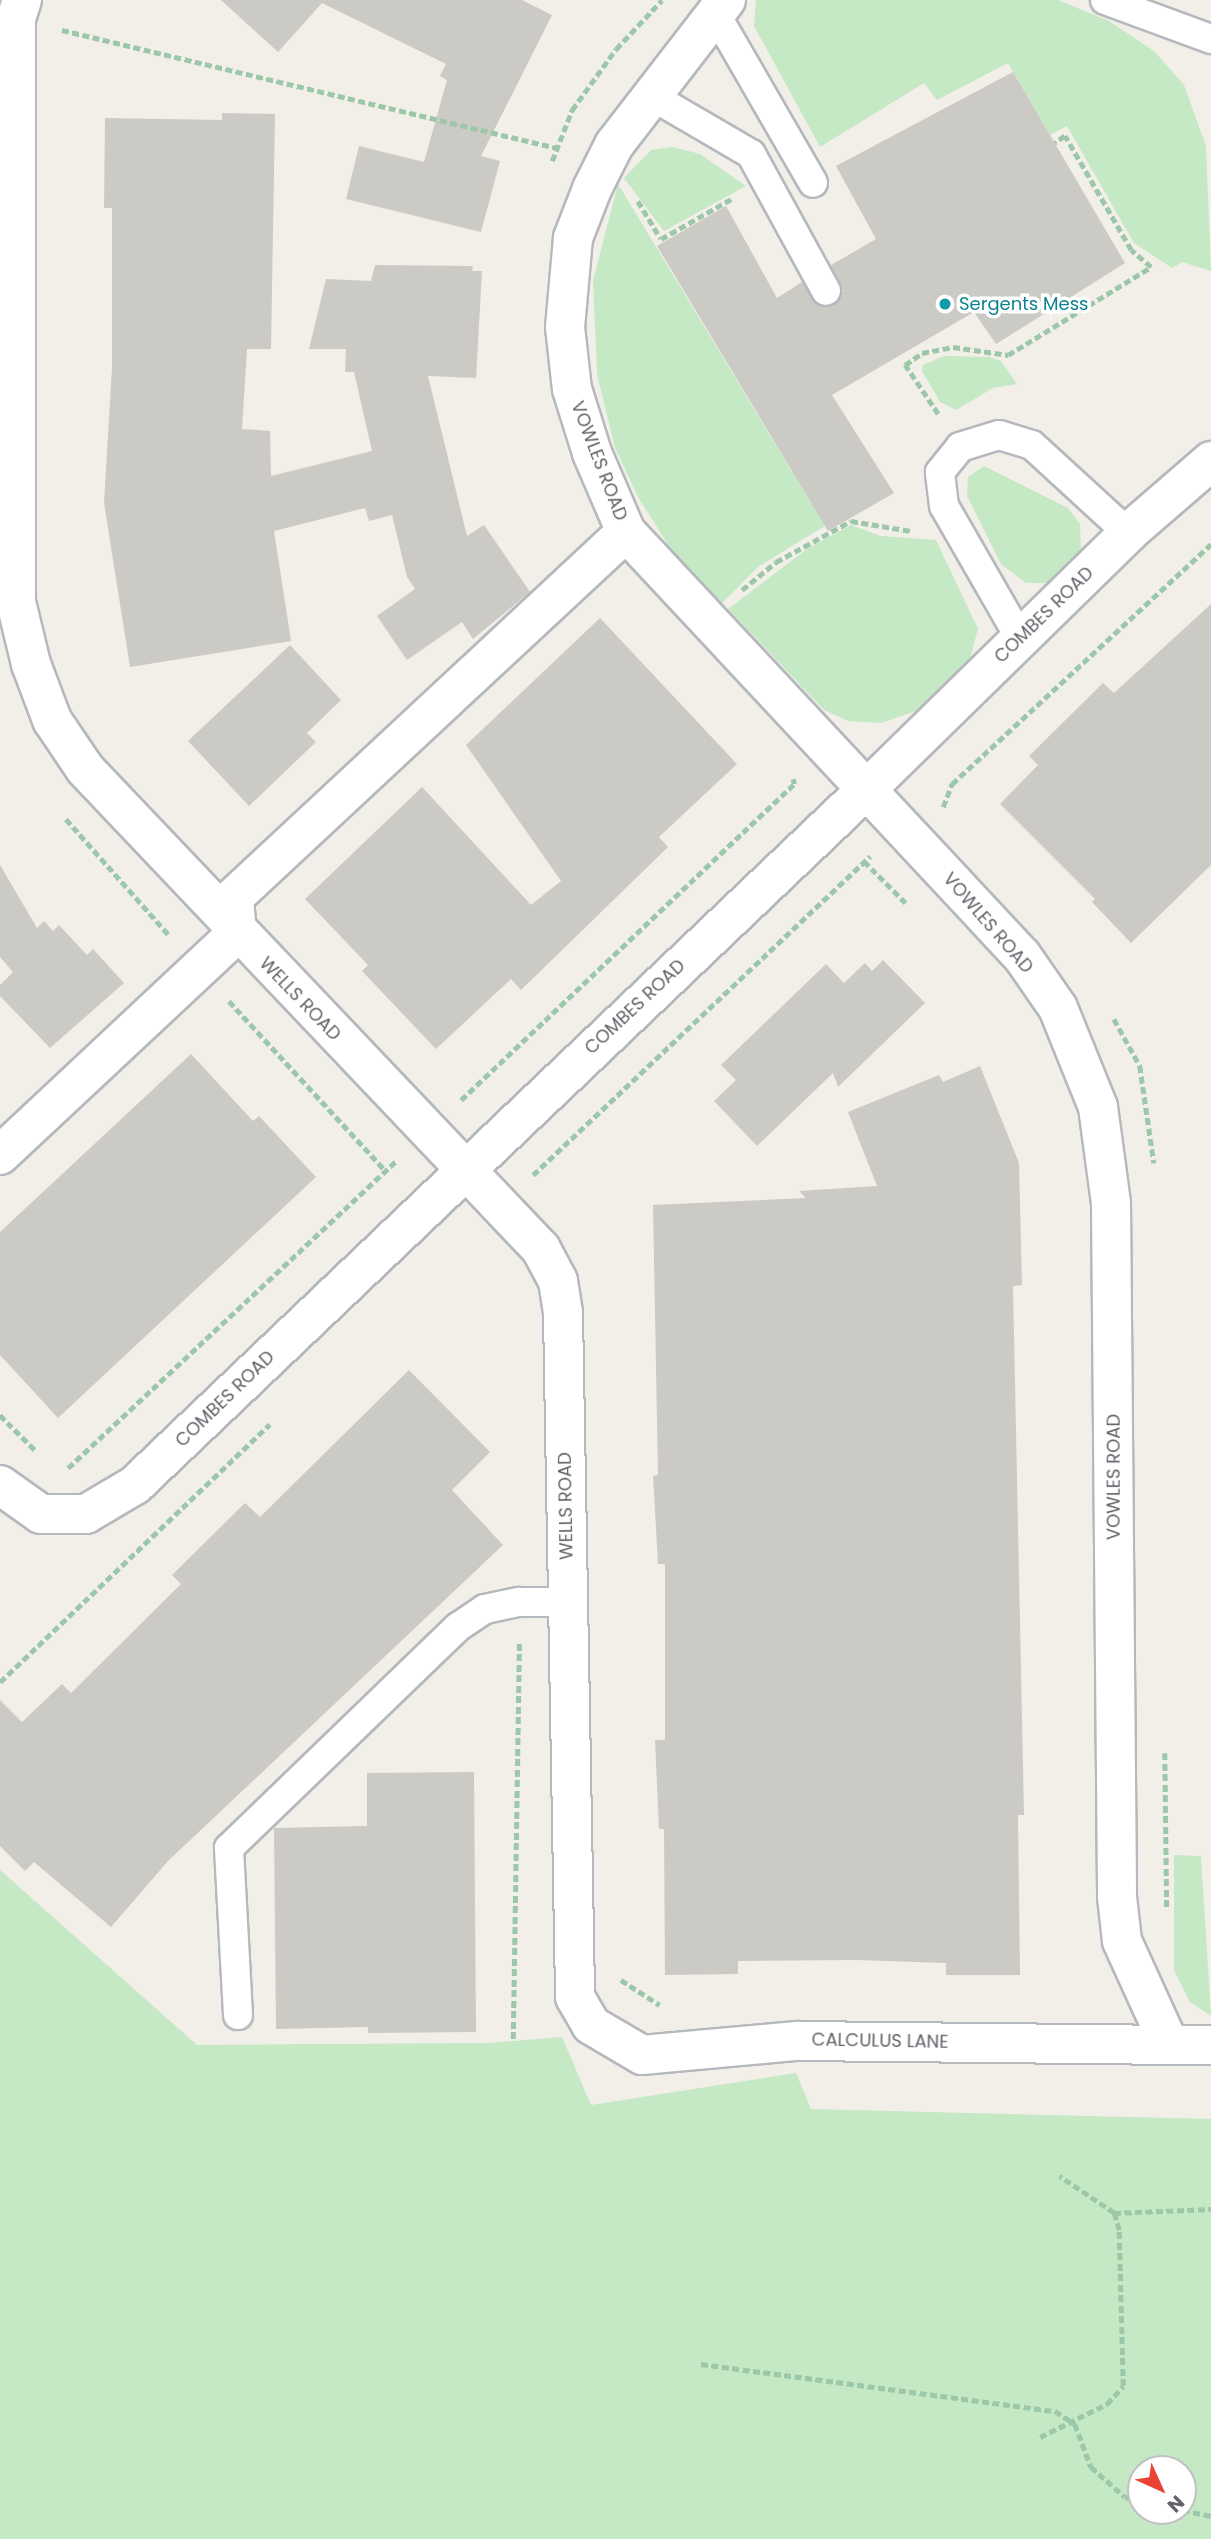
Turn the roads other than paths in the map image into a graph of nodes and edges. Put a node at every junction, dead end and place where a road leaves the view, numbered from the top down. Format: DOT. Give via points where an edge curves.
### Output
graph roads {
  1 [pos="1105,0"];
  2 [pos="721,6"];
  3 [pos="19,10"];
  4 [pos="1211,39"];
  5 [pos="650,95"];
  6 [pos="813,183"];
  7 [pos="826,291"];
  8 [pos="1211,461"];
  9 [pos="626,532"];
  10 [pos="1128,533"];
  11 [pos="1020,638"];
  12 [pos="867,789"];
  13 [pos="237,933"];
  14 [pos="0,1155"];
  15 [pos="464,1169"];
  16 [pos="0,1485"];
  17 [pos="567,1602"];
  18 [pos="575,1997"];
  19 [pos="238,2015"];
  20 [pos="1169,2044"];
  21 [pos="1211,2045"];
  1 -- 4 [label="lane"];
  2 -- 5 [label="street, VOWLES ROAD"];
  2 -- 6 [label="lane"];
  3 -- 13 [label="street, WELLS ROAD" via="16,602 31,664 52,720 85,769"];
  5 -- 7 [label="lane" via="751,153"];
  5 -- 9 [label="street, VOWLES ROAD" via="604,164 573,238 565,327 572,389 592,453"];
  8 -- 10 [label="street, COMBES ROAD"];
  9 -- 12 [label="street, VOWLES ROAD"];
  9 -- 13 [label="street" via="234,897"];
  10 -- 11 [label="street, COMBES ROAD"];
  10 -- 11 [label="lane" via="1032,445 999,435 960,447 940,472 944,506"];
  11 -- 12 [label="street, COMBES ROAD"];
  12 -- 15 [label="street, COMBES ROAD"];
  12 -- 20 [label="street, VOWLES ROAD" via="1022,956 1058,1008 1098,1107 1111,1203 1116,1850 1122,1941"];
  13 -- 14 [label="street"];
  13 -- 15 [label="street, WELLS ROAD"];
  15 -- 16 [label="street, COMBES ROAD" via="135,1485 86,1514 41,1514"];
  15 -- 17 [label="street, WELLS ROAD" via="541,1250 558,1282 563,1313"];
  17 -- 18 [label="street, WELLS ROAD"];
  17 -- 19 [label="lane" via="519,1602 485,1609 458,1627 229,1848"];
  18 -- 20 [label="street, CALCULUS LANE" via="591,2025 642,2055 797,2041"];
  20 -- 21 [label="street, CALCULUS LANE"];
}
